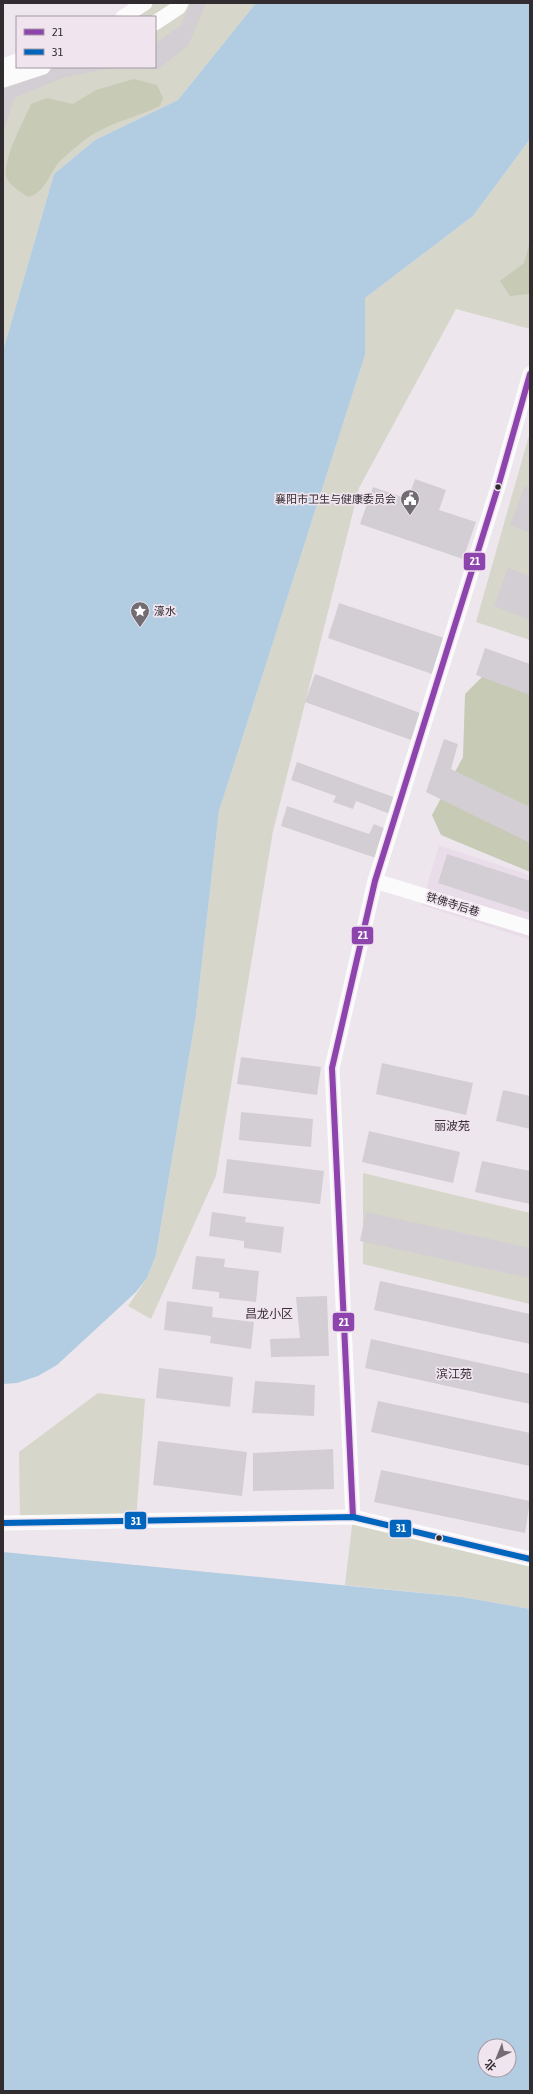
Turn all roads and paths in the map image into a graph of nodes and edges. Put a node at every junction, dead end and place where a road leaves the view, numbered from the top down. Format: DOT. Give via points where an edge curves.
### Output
graph roads {
  1 [pos="145,3"];
  2 [pos="181,3"];
  3 [pos="125,16"];
  4 [pos="156,22"];
  5 [pos="16,61"];
  6 [pos="3,66"];
  7 [pos="40,68"];
  8 [pos="3,80"];
  9 [pos="530,374"];
  10 [pos="375,881"];
  11 [pos="530,928"];
  12 [pos="353,1517"];
  13 [pos="3,1523"];
  14 [pos="530,1559"];
  1 -- 3 [label="street"];
  2 -- 4 [label="street"];
  5 -- 6 [label="street"];
  7 -- 8 [label="street"];
  9 -- 10 [label="street" via="498,487"];
  10 -- 11 [label="street, 铁佛寺后巷"];
  10 -- 12 [label="street" via="332,1068"];
  12 -- 13 [label="street"];
  12 -- 14 [label="street"];
}
